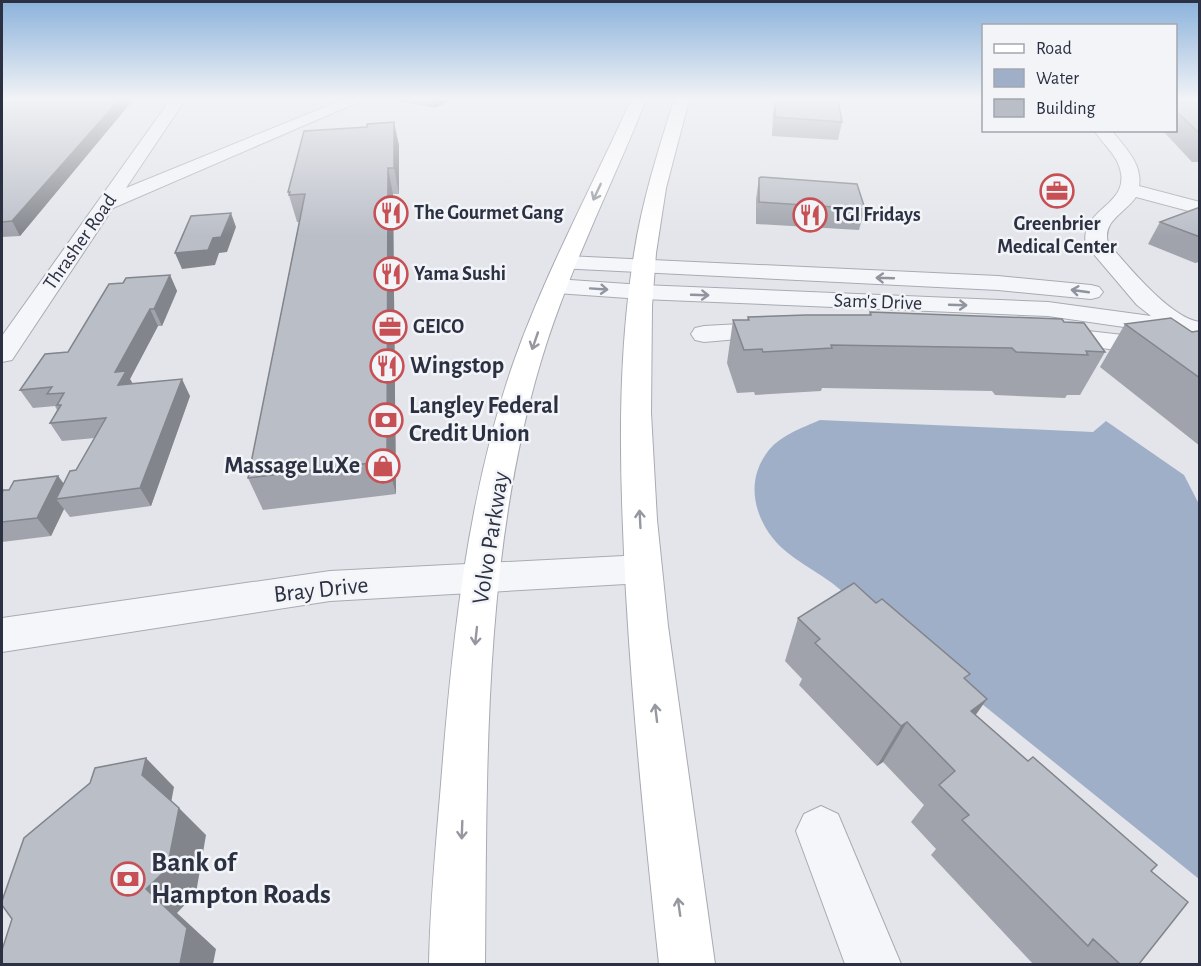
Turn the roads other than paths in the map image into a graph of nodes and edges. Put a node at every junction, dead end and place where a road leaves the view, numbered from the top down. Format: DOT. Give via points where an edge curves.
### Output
graph roads {
  1 [pos="147,145"];
  2 [pos="247,145"];
  3 [pos="619,145"];
  4 [pos="668,145"];
  5 [pos="1113,145"];
  6 [pos="1132,190"];
  7 [pos="107,203"];
  8 [pos="1200,208"];
  9 [pos="561,274"];
  10 [pos="643,279"];
  11 [pos="1146,300"];
  12 [pos="1195,327"];
  13 [pos="795,330"];
  14 [pos="704,334"];
  15 [pos="1030,334"];
  16 [pos="1200,352"];
  17 [pos="2,354"];
  18 [pos="643,569"];
  19 [pos="483,578"];
  20 [pos="2,635"];
  21 [pos="821,831"];
  22 [pos="457,964"];
  23 [pos="687,964"];
  24 [pos="873,964"];
  1 -- 7 [label="street, Thrasher Road"];
  2 -- 7 [label="street"];
  3 -- 9 [label="main road, Volvo Parkway, one-way"];
  4 -- 10 [label="main road" via="654,201"];
  5 -- 6 [label="street" via="1126,162"];
  6 -- 8 [label="street"];
  6 -- 11 [label="street" via="1125,202 1100,221 1093,237"];
  7 -- 17 [label="street, Thrasher Road"];
  9 -- 10 [label="street, Sam's Drive"];
  9 -- 19 [label="main road, Volvo Parkway, one-way" via="527,364 510,425"];
  11 -- 10 [label="street, Sam's Drive, one-way" via="998,283"];
  10 -- 12 [label="street, Sam's Drive, one-way" via="1048,309"];
  18 -- 10 [label="main road, one-way" via="636,418"];
  11 -- 12 [label="street"];
  13 -- 14 [label="street"];
  15 -- 16 [label="street"];
  18 -- 19 [label="street, Bray Drive"];
  23 -- 18 [label="main road, one-way" via="658,734"];
  19 -- 20 [label="street, Bray Drive" via="330,586"];
  19 -- 22 [label="main road, Volvo Parkway, one-way" via="462,812"];
  21 -- 24 [label="street"];
}
